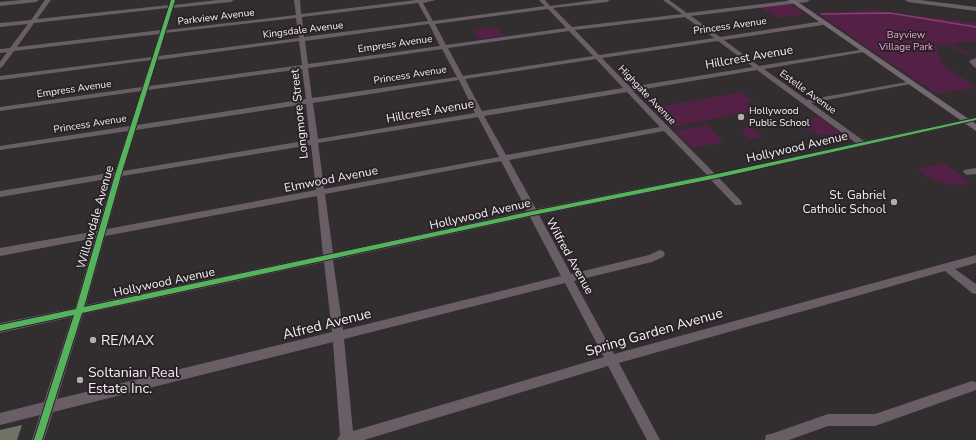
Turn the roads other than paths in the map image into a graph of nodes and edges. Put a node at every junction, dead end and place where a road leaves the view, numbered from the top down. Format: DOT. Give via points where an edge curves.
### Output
graph roads {
  1 [pos="36,0"];
  2 [pos="48,0"];
  3 [pos="173,0"];
  4 [pos="231,0"];
  5 [pos="297,0"];
  6 [pos="433,0"];
  7 [pos="542,0"];
  8 [pos="607,0"];
  9 [pos="666,0"];
  10 [pos="807,0"];
  11 [pos="908,0"];
  12 [pos="970,0"];
  13 [pos="420,1"];
  14 [pos="792,1"];
  15 [pos="0,4"];
  16 [pos="170,6"];
  17 [pos="549,7"];
  18 [pos="975,9"];
  19 [pos="686,14"];
  20 [pos="298,16"];
  21 [pos="33,22"];
  22 [pos="431,22"];
  23 [pos="823,22"];
  24 [pos="0,25"];
  25 [pos="570,30"];
  26 [pos="163,32"];
  27 [pos="717,38"];
  28 [pos="301,40"];
  29 [pos="444,47"];
  30 [pos="12,50"];
  31 [pos="864,50"];
  32 [pos="0,51"];
  33 [pos="596,57"];
  34 [pos="155,58"];
  35 [pos="976,60"];
  36 [pos="0,66"];
  37 [pos="306,66"];
  38 [pos="976,66"];
  39 [pos="759,68"];
  40 [pos="460,77"];
  41 [pos="0,78"];
  42 [pos="910,82"];
  43 [pos="145,89"];
  44 [pos="627,90"];
  45 [pos="309,101"];
  46 [pos="806,102"];
  47 [pos="0,109"];
  48 [pos="480,115"];
  49 [pos="976,119"];
  50 [pos="965,121"];
  51 [pos="134,126"];
  52 [pos="666,128"];
  53 [pos="976,128"];
  54 [pos="313,143"];
  55 [pos="861,143"];
  56 [pos="0,148"];
  57 [pos="504,158"];
  58 [pos="118,175"];
  59 [pos="712,177"];
  60 [pos="0,194"];
  61 [pos="321,194"];
  62 [pos="738,203"];
  63 [pos="533,213"];
  64 [pos="101,233"];
  65 [pos="0,252"];
  66 [pos="660,254"];
  67 [pos="328,259"];
  68 [pos="976,259"];
  69 [pos="946,267"];
  70 [pos="569,278"];
  71 [pos="976,290"];
  72 [pos="79,311"];
  73 [pos="0,328"];
  74 [pos="338,337"];
  75 [pos="612,360"];
  76 [pos="972,386"];
  77 [pos="48,407"];
  78 [pos="0,419"];
  79 [pos="38,440"];
  80 [pos="345,440"];
  81 [pos="654,440"];
  82 [pos="771,440"];
  1 -- 15 [label="street"];
  2 -- 21 [label="street"];
  3 -- 16 [label="street, Willowdale Avenue"];
  4 -- 16 [label="street"];
  5 -- 20 [label="street, Longmore Street"];
  6 -- 13 [label="street, Parkview Avenue"];
  7 -- 17 [label="street, Highgate Avenue"];
  8 -- 17 [label="street, Kingsdale Avenue"];
  9 -- 19 [label="street, Estelle Avenue"];
  10 -- 14 [label="street, Empress Avenue"];
  11 -- 18 [label="street"];
  12 -- 18 [label="street"];
  13 -- 20 [label="street, Parkview Avenue"];
  13 -- 22 [label="street, Wilfred Avenue"];
  14 -- 19 [label="street, Empress Avenue"];
  14 -- 23 [label="main road"];
  16 -- 21 [label="street"];
  16 -- 26 [label="street, Willowdale Avenue"];
  17 -- 22 [label="street, Kingsdale Avenue"];
  17 -- 25 [label="street, Highgate Avenue"];
  19 -- 25 [label="street, Empress Avenue"];
  19 -- 27 [label="street, Estelle Avenue"];
  20 -- 26 [label="street, Parkview Avenue"];
  20 -- 28 [label="street, Longmore Street"];
  21 -- 24 [label="street"];
  21 -- 30 [label="street"];
  22 -- 28 [label="street, Kingsdale Avenue"];
  22 -- 29 [label="street, Wilfred Avenue"];
  23 -- 27 [label="street, Princess Avenue"];
  23 -- 31 [label="main road"];
  25 -- 29 [label="street, Empress Avenue"];
  25 -- 33 [label="street, Highgate Avenue"];
  26 -- 30 [label="street, Parkview Avenue"];
  26 -- 34 [label="street, Willowdale Avenue"];
  27 -- 33 [label="street, Princess Avenue"];
  27 -- 39 [label="street, Estelle Avenue"];
  28 -- 34 [label="street, Kingsdale Avenue"];
  28 -- 37 [label="street, Longmore Street"];
  29 -- 37 [label="street, Empress Avenue"];
  29 -- 40 [label="street, Wilfred Avenue"];
  30 -- 32 [label="street, Parkview Avenue"];
  30 -- 36 [label="street"];
  31 -- 39 [label="street, Hillcrest Avenue"];
  31 -- 42 [label="main road"];
  33 -- 40 [label="street, Princess Avenue"];
  33 -- 44 [label="street, Highgate Avenue"];
  34 -- 41 [label="street, Kingsdale Avenue"];
  34 -- 43 [label="street, Willowdale Avenue"];
  35 -- 38 [label="street" via="972,61"];
  37 -- 43 [label="street, Empress Avenue"];
  37 -- 45 [label="street, Longmore Street"];
  39 -- 44 [label="street, Hillcrest Avenue"];
  39 -- 46 [label="street, Estelle Avenue"];
  40 -- 45 [label="street, Princess Avenue"];
  40 -- 48 [label="street, Wilfred Avenue"];
  42 -- 46 [label="street"];
  42 -- 50 [label="main road"];
  43 -- 47 [label="street, Empress Avenue"];
  43 -- 51 [label="street, Willowdale Avenue"];
  44 -- 48 [label="street, Hillcrest Avenue"];
  44 -- 52 [label="street, Highgate Avenue"];
  45 -- 51 [label="street, Princess Avenue"];
  45 -- 54 [label="street, Longmore Street"];
  46 -- 55 [label="street, Estelle Avenue"];
  48 -- 54 [label="street, Hillcrest Avenue"];
  48 -- 57 [label="street, Wilfred Avenue"];
  49 -- 50 [label="street, Hollywood Avenue"];
  50 -- 53 [label="main road"];
  50 -- 55 [label="street, Hollywood Avenue"];
  51 -- 56 [label="street, Princess Avenue"];
  51 -- 58 [label="street, Willowdale Avenue"];
  52 -- 57 [label="street, Elmwood Avenue"];
  52 -- 59 [label="street, Highgate Avenue"];
  54 -- 58 [label="street, Hillcrest Avenue"];
  54 -- 61 [label="street, Longmore Street"];
  55 -- 59 [label="street, Hollywood Avenue"];
  57 -- 61 [label="street, Elmwood Avenue"];
  57 -- 63 [label="street, Wilfred Avenue"];
  58 -- 60 [label="street, Hillcrest Avenue"];
  58 -- 64 [label="street, Willowdale Avenue"];
  59 -- 62 [label="street, Highgate Avenue"];
  59 -- 63 [label="street, Hollywood Avenue"];
  61 -- 64 [label="street, Elmwood Avenue"];
  61 -- 67 [label="street, Longmore Street"];
  63 -- 67 [label="street, Hollywood Avenue"];
  63 -- 70 [label="street, Wilfred Avenue"];
  64 -- 65 [label="street, Elmwood Avenue"];
  64 -- 72 [label="street, Willowdale Avenue"];
  66 -- 70 [label="street, Alfred Avenue"];
  67 -- 72 [label="street, Hollywood Avenue"];
  67 -- 74 [label="street, Longmore Street"];
  68 -- 69 [label="street, Spring Garden Avenue"];
  69 -- 71 [label="street"];
  69 -- 75 [label="street, Spring Garden Avenue"];
  70 -- 74 [label="street, Alfred Avenue"];
  70 -- 75 [label="street, Wilfred Avenue"];
  72 -- 73 [label="street, Hollywood Avenue"];
  72 -- 77 [label="street, Willowdale Avenue"];
  74 -- 77 [label="street, Alfred Avenue"];
  74 -- 80 [label="street, Longmore Street"];
  75 -- 80 [label="street, Spring Garden Avenue"];
  75 -- 81 [label="street, Wilfred Avenue"];
  76 -- 82 [label="street" via="875,420 828,420"];
  77 -- 78 [label="street, Alfred Avenue"];
  77 -- 79 [label="street, Willowdale Avenue"];
}
